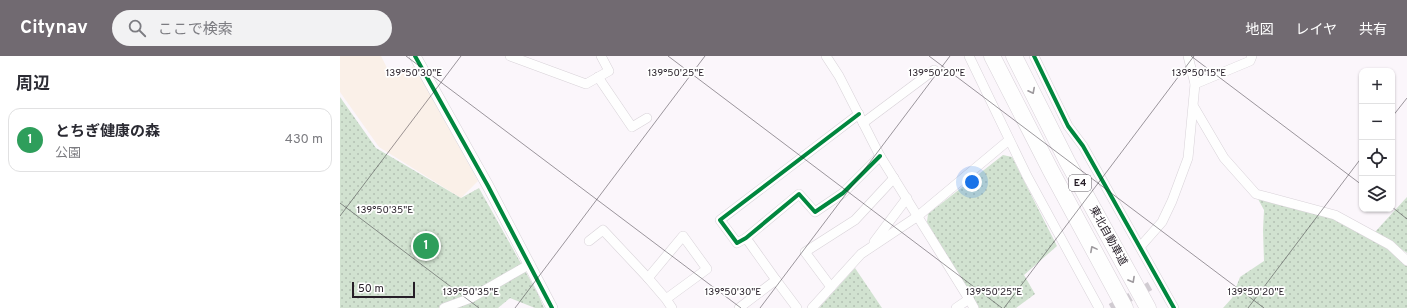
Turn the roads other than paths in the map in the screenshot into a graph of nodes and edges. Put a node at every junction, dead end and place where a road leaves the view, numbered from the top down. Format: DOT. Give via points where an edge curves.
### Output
graph roads {
  1 [pos="415,56"];
  2 [pos="510,56"];
  3 [pos="601,56"];
  4 [pos="826,56"];
  5 [pos="969,56"];
  6 [pos="992,56"];
  7 [pos="1014,56"];
  8 [pos="1034,56"];
  9 [pos="1188,56"];
  10 [pos="1252,56"];
  11 [pos="934,70"];
  12 [pos="598,77"];
  13 [pos="1195,84"];
  14 [pos="1194,106"];
  15 [pos="647,118"];
  16 [pos="861,118"];
  17 [pos="1009,140"];
  18 [pos="880,156"];
  19 [pos="894,178"];
  20 [pos="907,198"];
  21 [pos="918,216"];
  22 [pos="746,238"];
  23 [pos="589,241"];
  24 [pos="1140,247"];
  25 [pos="869,248"];
  26 [pos="1407,261"];
  27 [pos="530,264"];
  28 [pos="648,278"];
  29 [pos="776,280"];
  30 [pos="1159,281"];
  31 [pos="1150,286"];
  32 [pos="831,287"];
  33 [pos="666,299"];
  34 [pos="969,299"];
  35 [pos="444,308"];
  36 [pos="552,308"];
  37 [pos="672,308"];
  38 [pos="739,308"];
  39 [pos="797,308"];
  40 [pos="812,308"];
  41 [pos="956,308"];
  42 [pos="974,308"];
  43 [pos="1100,308"];
  44 [pos="1125,308"];
  45 [pos="1148,308"];
  46 [pos="1174,308"];
  1 -- 27 [label="street"];
  2 -- 12 [label="street" via="586,84"];
  3 -- 12 [label="street" via="609,71"];
  4 -- 16 [label="street"];
  5 -- 17 [label="street"];
  44 -- 6 [label="highway, 東北自動車道 / E4, one-way" via="1050,171"];
  7 -- 45 [label="highway, 東北自動車道 / E4, one-way" via="1067,161"];
  8 -- 24 [label="street" via="1068,126 1083,146"];
  9 -- 13 [label="street"];
  10 -- 13 [label="street" via="1250,61"];
  11 -- 16 [label="street"];
  12 -- 15 [label="street" via="632,127"];
  13 -- 14 [label="street"];
  14 -- 24 [label="street" via="1188,158 1172,201 1162,222"];
  14 -- 26 [label="street" via="1224,158 1256,194 1335,215 1390,245"];
  16 -- 18 [label="street"];
  16 -- 22 [label="street" via="720,220 737,243"];
  17 -- 21 [label="street"];
  17 -- 43 [label="street"];
  18 -- 19 [label="street"];
  18 -- 22 [label="street" via="843,193 815,212 799,194"];
  19 -- 20 [label="street"];
  19 -- 32 [label="street" via="855,220 805,252"];
  20 -- 21 [label="street"];
  20 -- 25 [label="street"];
  21 -- 25 [label="street"];
  21 -- 34 [label="street"];
  22 -- 29 [label="street"];
  23 -- 28 [label="street" via="603,230"];
  24 -- 30 [label="street"];
  25 -- 32 [label="street"];
  27 -- 35 [label="street" via="471,298"];
  27 -- 36 [label="street"];
  28 -- 33 [label="street"];
  28 -- 33 [label="street" via="683,236 707,269"];
  29 -- 38 [label="street"];
  29 -- 39 [label="street"];
  30 -- 31 [label="street"];
  30 -- 46 [label="street"];
  32 -- 40 [label="street"];
  33 -- 37 [label="street"];
  34 -- 41 [label="street"];
  34 -- 42 [label="street"];
}
